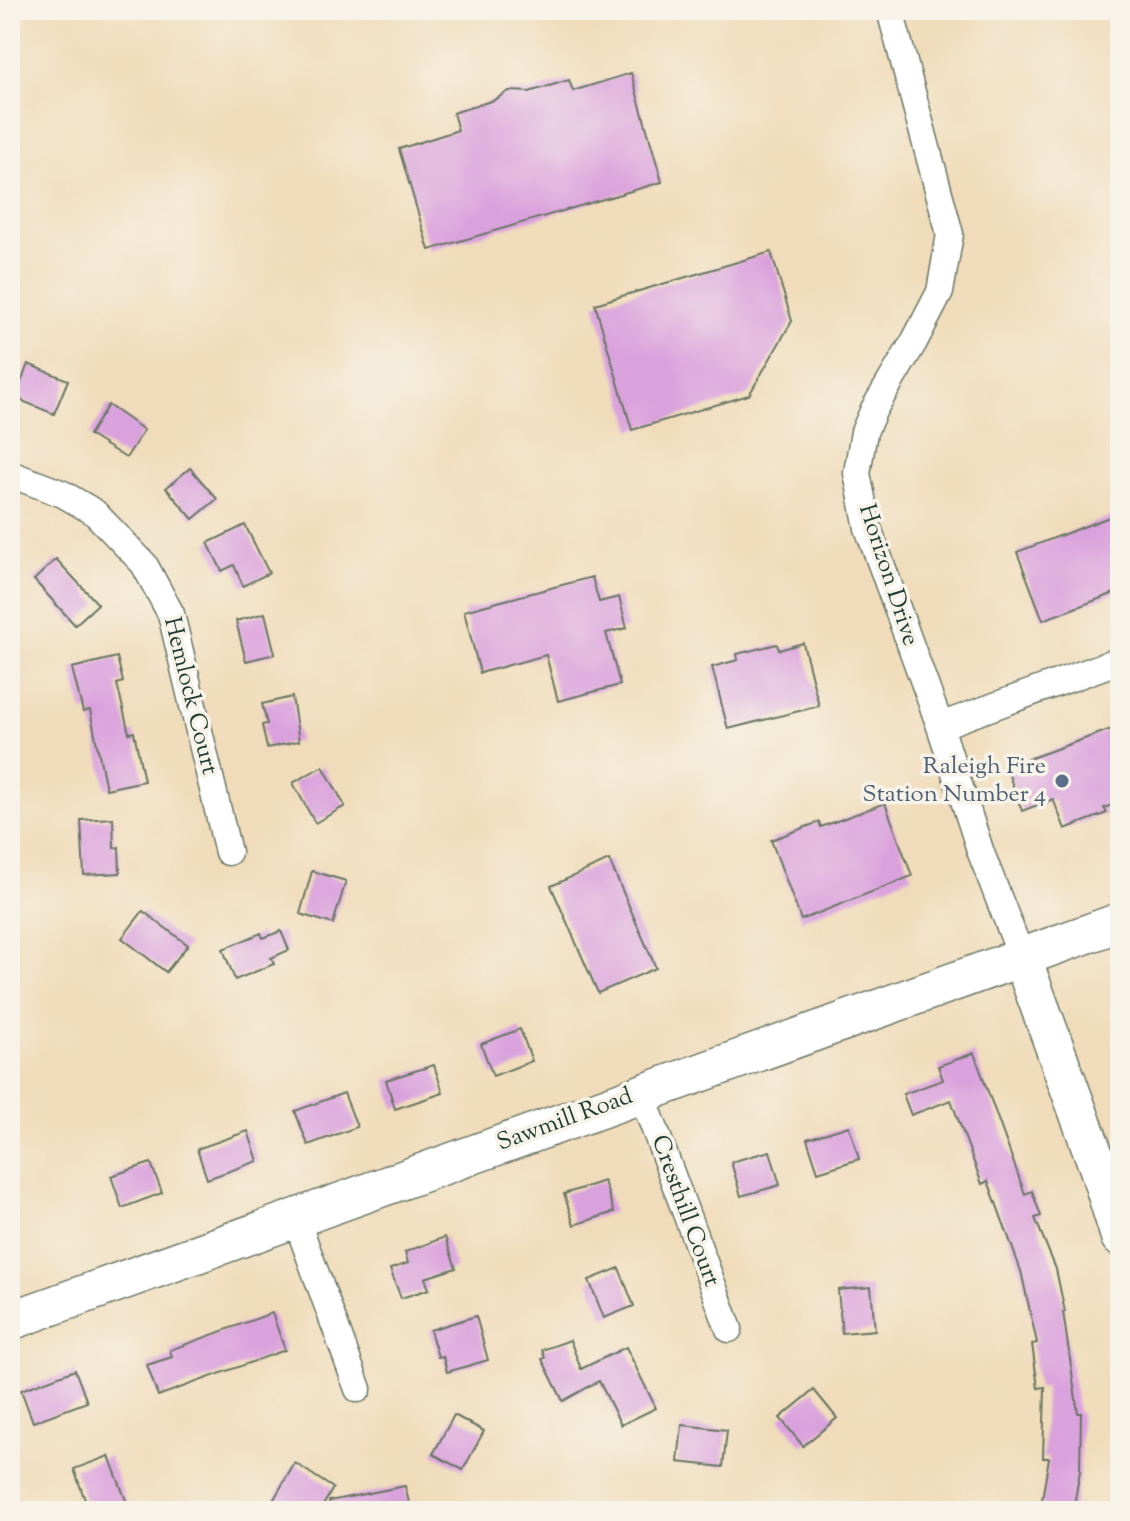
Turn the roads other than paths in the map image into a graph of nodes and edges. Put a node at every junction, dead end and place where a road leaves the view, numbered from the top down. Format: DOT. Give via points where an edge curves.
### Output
graph roads {
  1 [pos="890,10"];
  2 [pos="10,474"];
  3 [pos="1120,660"];
  4 [pos="940,726"];
  5 [pos="228,852"];
  6 [pos="1120,922"];
  7 [pos="1022,958"];
  8 [pos="641,1092"];
  9 [pos="296,1219"];
  10 [pos="1120,1237"];
  11 [pos="10,1321"];
  12 [pos="729,1329"];
  13 [pos="358,1389"];
  1 -- 4 [label="street, Horizon Drive" via="950,234 940,292 874,409 857,473 868,528"];
  2 -- 5 [label="street, Hemlock Court" via="94,512 144,564 171,614"];
  3 -- 4 [label="street"];
  4 -- 7 [label="street, Horizon Drive" via="960,796"];
  6 -- 7 [label="street, Sawmill Road"];
  7 -- 8 [label="street, Sawmill Road"];
  7 -- 10 [label="street"];
  8 -- 9 [label="street, Sawmill Road"];
  8 -- 12 [label="street, Cresthill Court"];
  9 -- 11 [label="street, Sawmill Road"];
  9 -- 13 [label="street"];
}
